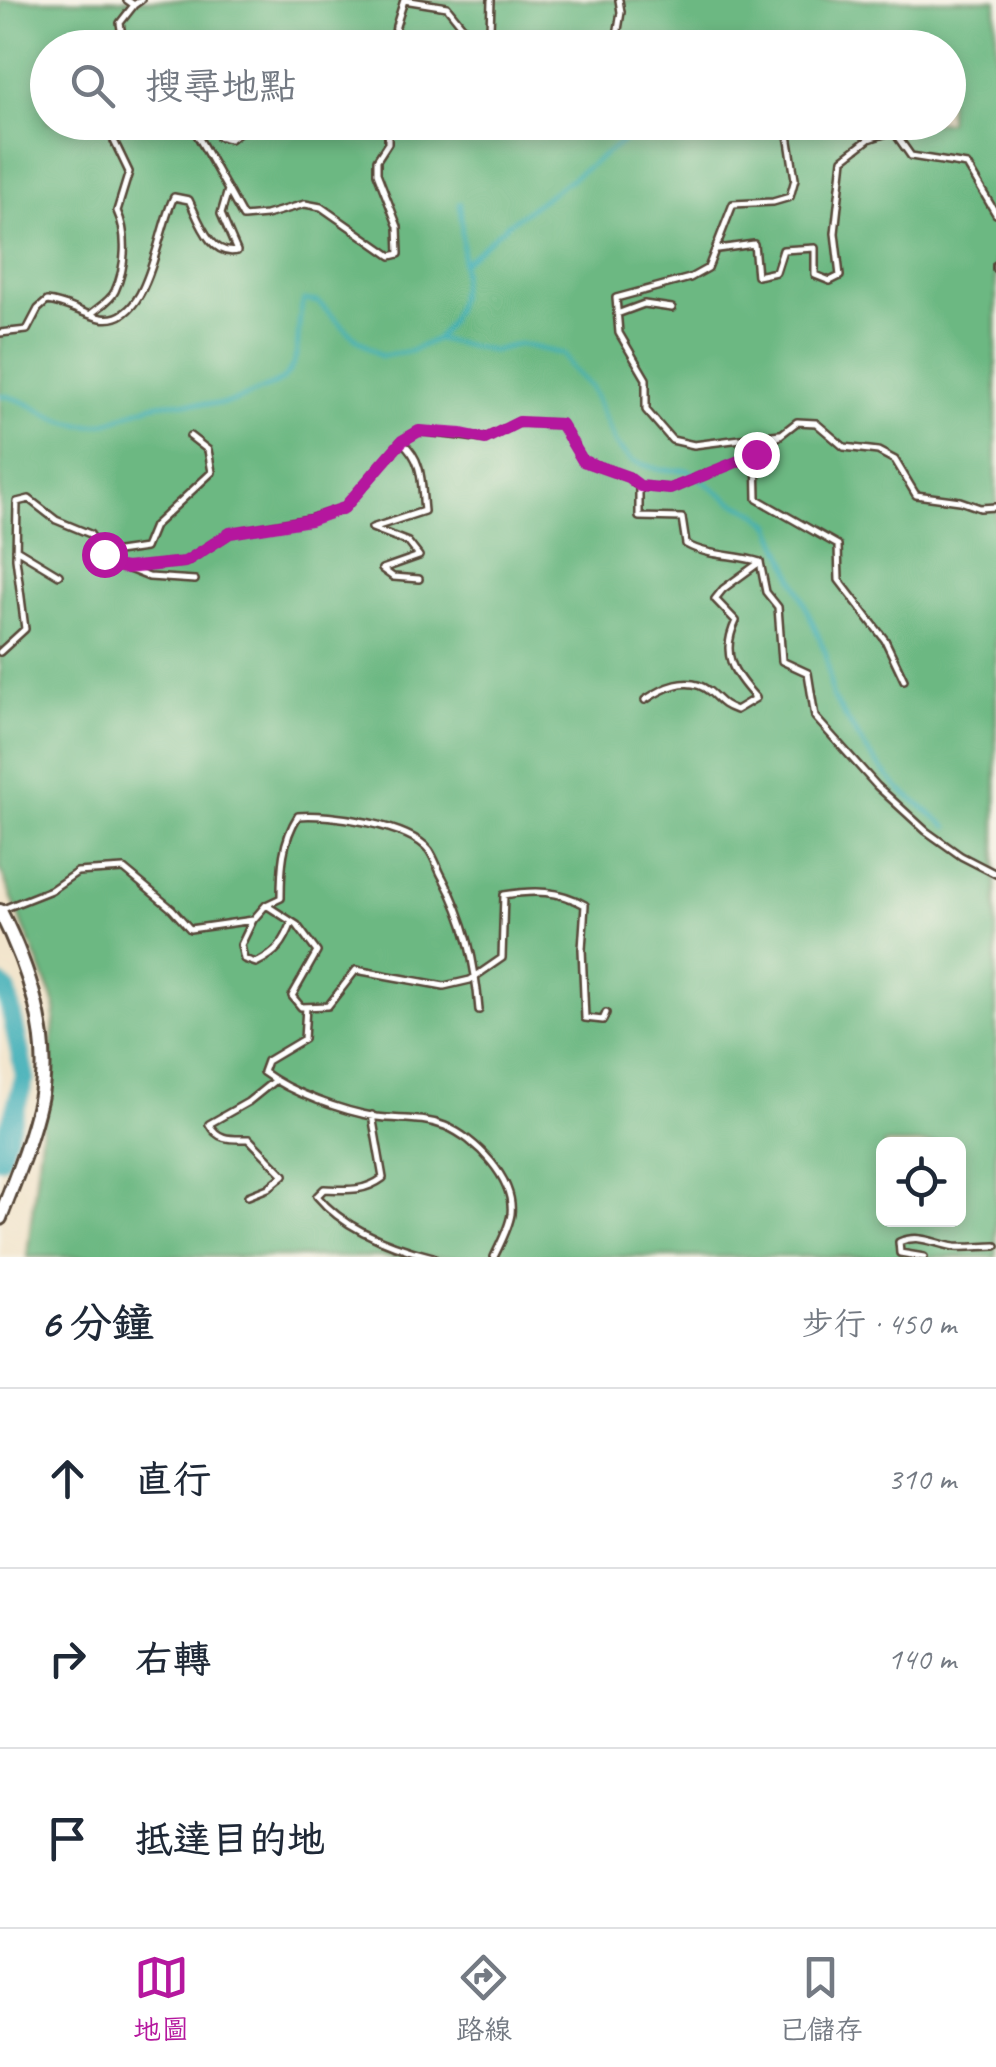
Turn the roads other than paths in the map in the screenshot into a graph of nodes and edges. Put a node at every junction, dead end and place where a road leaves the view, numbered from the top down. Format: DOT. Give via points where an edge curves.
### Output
graph roads {
  1 [pos="127,0"];
  2 [pos="141,0"];
  3 [pos="491,0"];
  4 [pos="619,0"];
  5 [pos="134,5"];
  6 [pos="121,30"];
  7 [pos="396,30"];
  8 [pos="465,30"];
  9 [pos="490,30"];
  10 [pos="618,30"];
  11 [pos="114,140"];
  12 [pos="200,140"];
  13 [pos="388,140"];
  14 [pos="789,140"];
  15 [pos="868,140"];
  16 [pos="899,140"];
  17 [pos="228,190"];
  18 [pos="996,214"];
  19 [pos="718,249"];
  20 [pos="672,308"];
  21 [pos="92,314"];
  22 [pos="618,314"];
  23 [pos="0,333"];
  24 [pos="783,434"];
  25 [pos="190,436"];
  26 [pos="402,441"];
  27 [pos="756,454"];
  28 [pos="640,486"];
  29 [pos="996,507"];
  30 [pos="16,549"];
  31 [pos="104,554"];
  32 [pos="760,562"];
  33 [pos="126,568"];
  34 [pos="59,575"];
  35 [pos="194,580"];
  36 [pos="420,580"];
  37 [pos="0,652"];
  38 [pos="904,680"];
  39 [pos="645,700"];
  40 [pos="996,874"];
  41 [pos="266,905"];
  42 [pos="0,910"];
  43 [pos="253,920"];
  44 [pos="292,922"];
  45 [pos="476,976"];
  46 [pos="306,1008"];
  47 [pos="479,1010"];
  48 [pos="606,1013"];
  49 [pos="274,1081"];
  50 [pos="372,1115"];
  51 [pos="248,1196"];
  52 [pos="0,1218"];
  53 [pos="996,1246"];
  54 [pos="433,1257"];
  55 [pos="494,1257"];
  56 [pos="924,1257"];
  1 -- 5 [label="lane"];
  2 -- 5 [label="lane"];
  3 -- 9 [label="lane"];
  4 -- 10 [label="lane"];
  5 -- 6 [label="lane"];
  7 -- 8 [label="lane" via="404,0 448,7"];
  11 -- 21 [label="lane" via="129,172 117,211 125,226 119,275 114,294"];
  12 -- 17 [label="lane"];
  13 -- 17 [label="lane" via="378,173 398,227 398,254 391,256 321,207 243,216"];
  14 -- 19 [label="lane" via="795,180 790,197 733,204"];
  15 -- 19 [label="lane" via="842,159 835,233 840,276 815,276 815,248 782,250 776,272 758,276 754,244"];
  16 -- 18 [label="lane" via="911,156 967,165"];
  17 -- 21 [label="lane" via="220,214 237,251 219,250 189,200 174,197 139,302 118,317"];
  19 -- 22 [label="lane" via="699,273 616,298"];
  20 -- 22 [label="lane" via="644,304"];
  21 -- 23 [label="lane" via="47,301 27,330"];
  22 -- 24 [label="lane" via="619,333 646,379 646,410 672,440 694,445"];
  24 -- 27 [label="lane"];
  24 -- 29 [label="lane" via="797,422 816,423 844,446 896,460 916,495"];
  25 -- 31 [label="lane" via="208,450 212,472 154,526 145,548"];
  26 -- 28 [label="lane" via="419,431 485,439 519,422 561,424 583,461"];
  26 -- 33 [label="lane" via="344,508 230,533 185,562"];
  26 -- 36 [label="lane" via="420,472 424,511 372,528 408,542 419,556 382,569"];
  27 -- 28 [label="lane" via="670,489"];
  27 -- 38 [label="lane" via="757,500 838,545 839,580 885,640"];
  28 -- 32 [label="lane" via="639,517 682,518 686,544 700,552"];
  30 -- 31 [label="lane" via="16,502 28,499 90,534"];
  30 -- 34 [label="lane"];
  30 -- 37 [label="lane" via="25,629"];
  31 -- 33 [label="lane" via="110,565"];
  32 -- 39 [label="lane" via="715,599 736,621 728,651 738,679 756,698 736,710 694,684 677,684"];
  32 -- 40 [label="lane" via="766,592 778,608 782,661 808,673 816,717 898,808"];
  33 -- 35 [label="lane"];
  41 -- 43 [label="lane"];
  41 -- 44 [label="lane"];
  41 -- 45 [label="lane" via="281,898 288,832 298,816 358,819 429,849 459,907"];
  42 -- 43 [label="lane" via="77,872 124,868 190,929"];
  42 -- 52 [label="street" via="27,975 42,1040 41,1095"];
  43 -- 44 [label="lane" via="241,945 244,959 256,963 285,942"];
  44 -- 46 [label="lane" via="317,952 292,996"];
  45 -- 46 [label="lane" via="444,986 356,970 328,1006"];
  45 -- 47 [label="lane"];
  45 -- 48 [label="lane" via="502,958 504,896 535,890 567,895 584,905 585,1018 602,1020"];
  46 -- 49 [label="lane" via="304,1039 266,1060 262,1072"];
  49 -- 50 [label="lane"];
  49 -- 51 [label="lane" via="208,1124 226,1140 249,1139 284,1174"];
  50 -- 54 [label="lane" via="383,1178 317,1196 389,1246"];
  50 -- 55 [label="lane" via="448,1126 496,1169 509,1192 511,1215"];
  53 -- 56 [label="lane" via="911,1237 899,1242 900,1252"];
}
